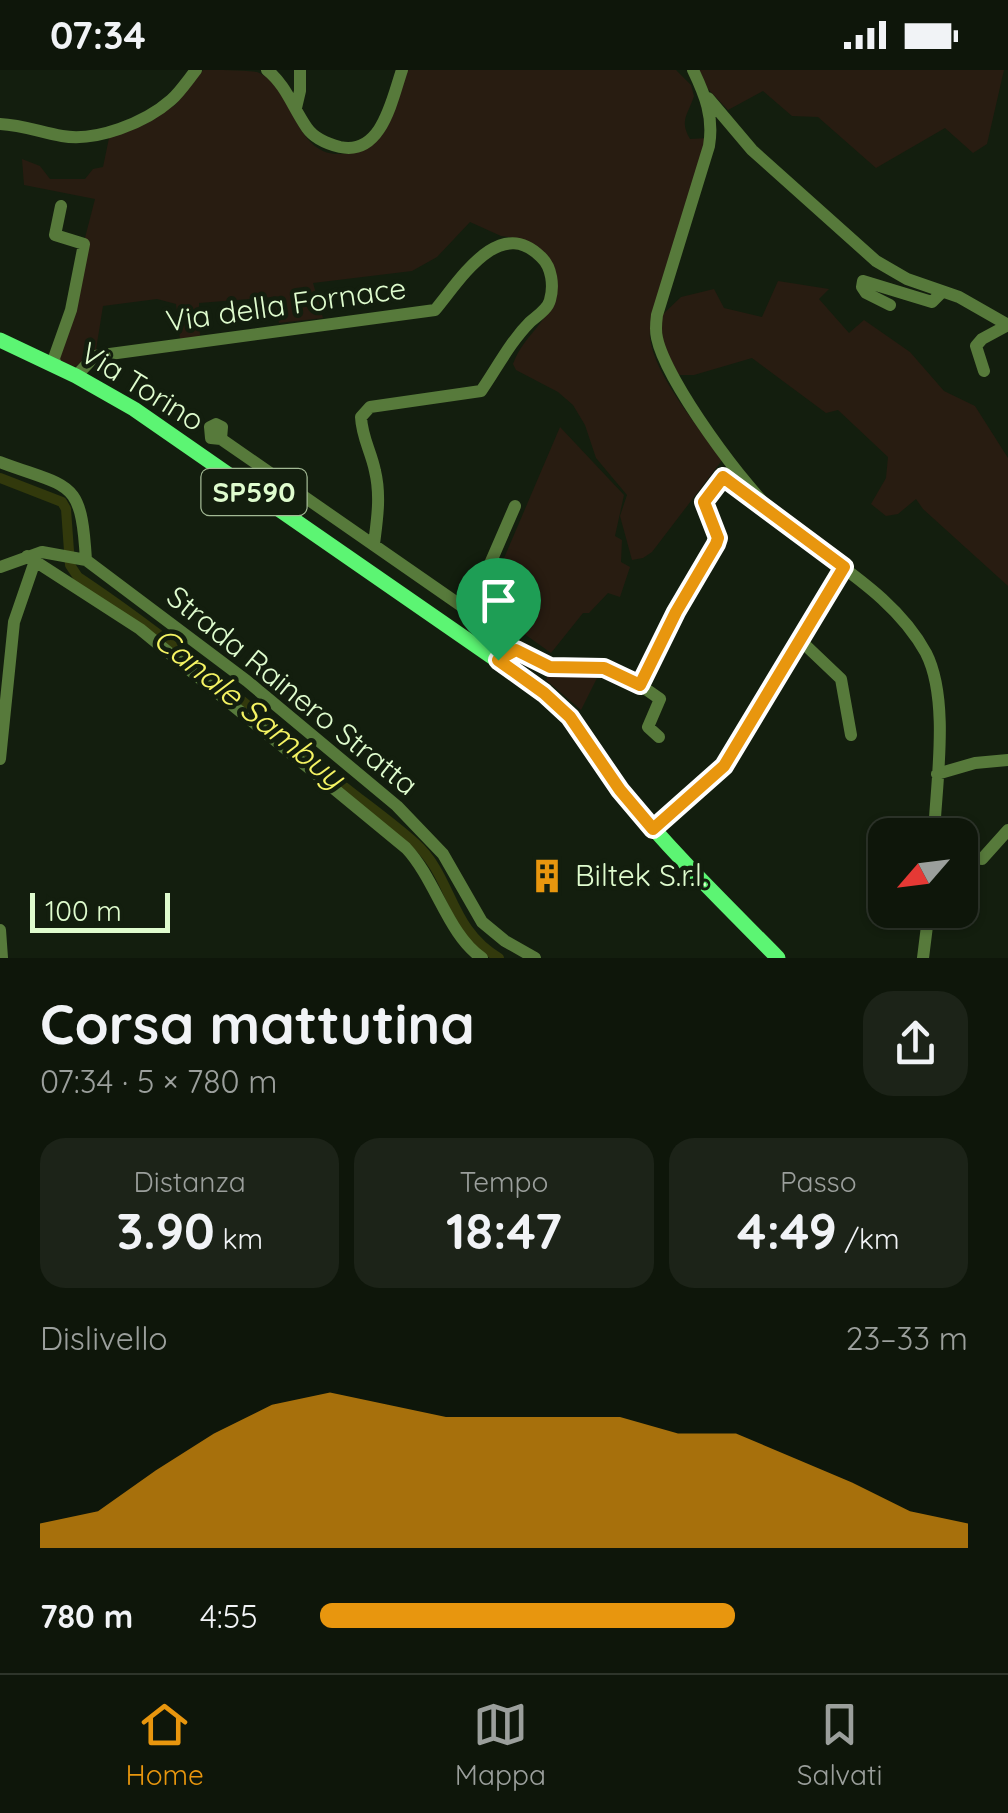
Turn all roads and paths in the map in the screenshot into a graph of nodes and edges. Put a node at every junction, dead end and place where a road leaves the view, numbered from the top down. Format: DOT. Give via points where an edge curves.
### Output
graph roads {
  1 [pos="196,70"];
  2 [pos="267,70"];
  3 [pos="300,70"];
  4 [pos="402,70"];
  5 [pos="682,70"];
  6 [pos="692,70"];
  7 [pos="703,92"];
  8 [pos="296,108"];
  9 [pos="0,124"];
  10 [pos="61,206"];
  11 [pos="942,292"];
  12 [pos="890,305"];
  13 [pos="1008,325"];
  14 [pos="0,340"];
  15 [pos="56,367"];
  16 [pos="984,371"];
  17 [pos="76,376"];
  18 [pos="221,438"];
  19 [pos="0,462"];
  20 [pos="515,506"];
  21 [pos="771,510"];
  22 [pos="374,544"];
  23 [pos="35,556"];
  24 [pos="86,560"];
  25 [pos="0,566"];
  26 [pos="844,567"];
  27 [pos="470,610"];
  28 [pos="800,640"];
  29 [pos="498,660"];
  30 [pos="640,685"];
  31 [pos="851,735"];
  32 [pos="659,737"];
  33 [pos="0,758"];
  34 [pos="1008,760"];
  35 [pos="937,774"];
  36 [pos="935,818"];
  37 [pos="653,829"];
  38 [pos="1008,830"];
  39 [pos="982,860"];
  40 [pos="927,928"];
  41 [pos="0,930"];
  42 [pos="2,958"];
  43 [pos="482,958"];
  44 [pos="535,958"];
  45 [pos="778,958"];
  46 [pos="924,958"];
  1 -- 9 [label="street" via="170,101 101,135"];
  2 -- 8 [label="street"];
  3 -- 8 [label="street"];
  4 -- 8 [label="street" via="383,126 368,142 330,144 310,133"];
  5 -- 7 [label="street"];
  6 -- 7 [label="street"];
  7 -- 11 [label="street" via="752,150 876,261"];
  7 -- 21 [label="street" via="710,146 657,315 656,337 684,396"];
  10 -- 15 [label="street" via="55,236 84,244"];
  11 -- 12 [label="street" via="932,302 864,281 866,293"];
  11 -- 13 [label="street"];
  13 -- 16 [label="street" via="976,346"];
  14 -- 15 [label="main road, Via Torino / SP590"];
  15 -- 17 [label="main road, Via Torino / SP590"];
  17 -- 22 [label="street, Via della Fornace" via="95,356 435,310 501,242 539,254 552,284 550,304 518,334 481,391 370,407 361,416 379,496"];
  17 -- 29 [label="main road, Via Torino / SP590"];
  18 -- 22 [label="street"];
  19 -- 24 [label="street" via="75,495"];
  20 -- 27 [label="street"];
  21 -- 26 [label="street"];
  21 -- 30 [label="street" via="723,477 717,480 704,502 716,544"];
  22 -- 27 [label="street"];
  23 -- 24 [label="street, Strada Rainero Stratta"];
  23 -- 25 [label="street"];
  23 -- 33 [label="street" via="14,622"];
  23 -- 43 [label="street" via="140,629 406,848 463,940"];
  24 -- 44 [label="street, Strada Rainero Stratta" via="397,806 444,854 482,922"];
  26 -- 28 [label="street"];
  26 -- 35 [label="street" via="926,654 939,707"];
  27 -- 29 [label="street" via="495,634"];
  28 -- 31 [label="street" via="841,679"];
  28 -- 37 [label="street" via="724,766"];
  29 -- 30 [label="street" via="516,650 550,667 604,668"];
  29 -- 37 [label="main road, Via Torino / SP590" via="570,717"];
  30 -- 32 [label="street" via="660,698 648,727"];
  34 -- 35 [label="street"];
  35 -- 36 [label="street"];
  37 -- 45 [label="main road, Via Torino / SP590"];
  38 -- 39 [label="street"];
  40 -- 46 [label="street"];
  41 -- 42 [label="street"];
}
